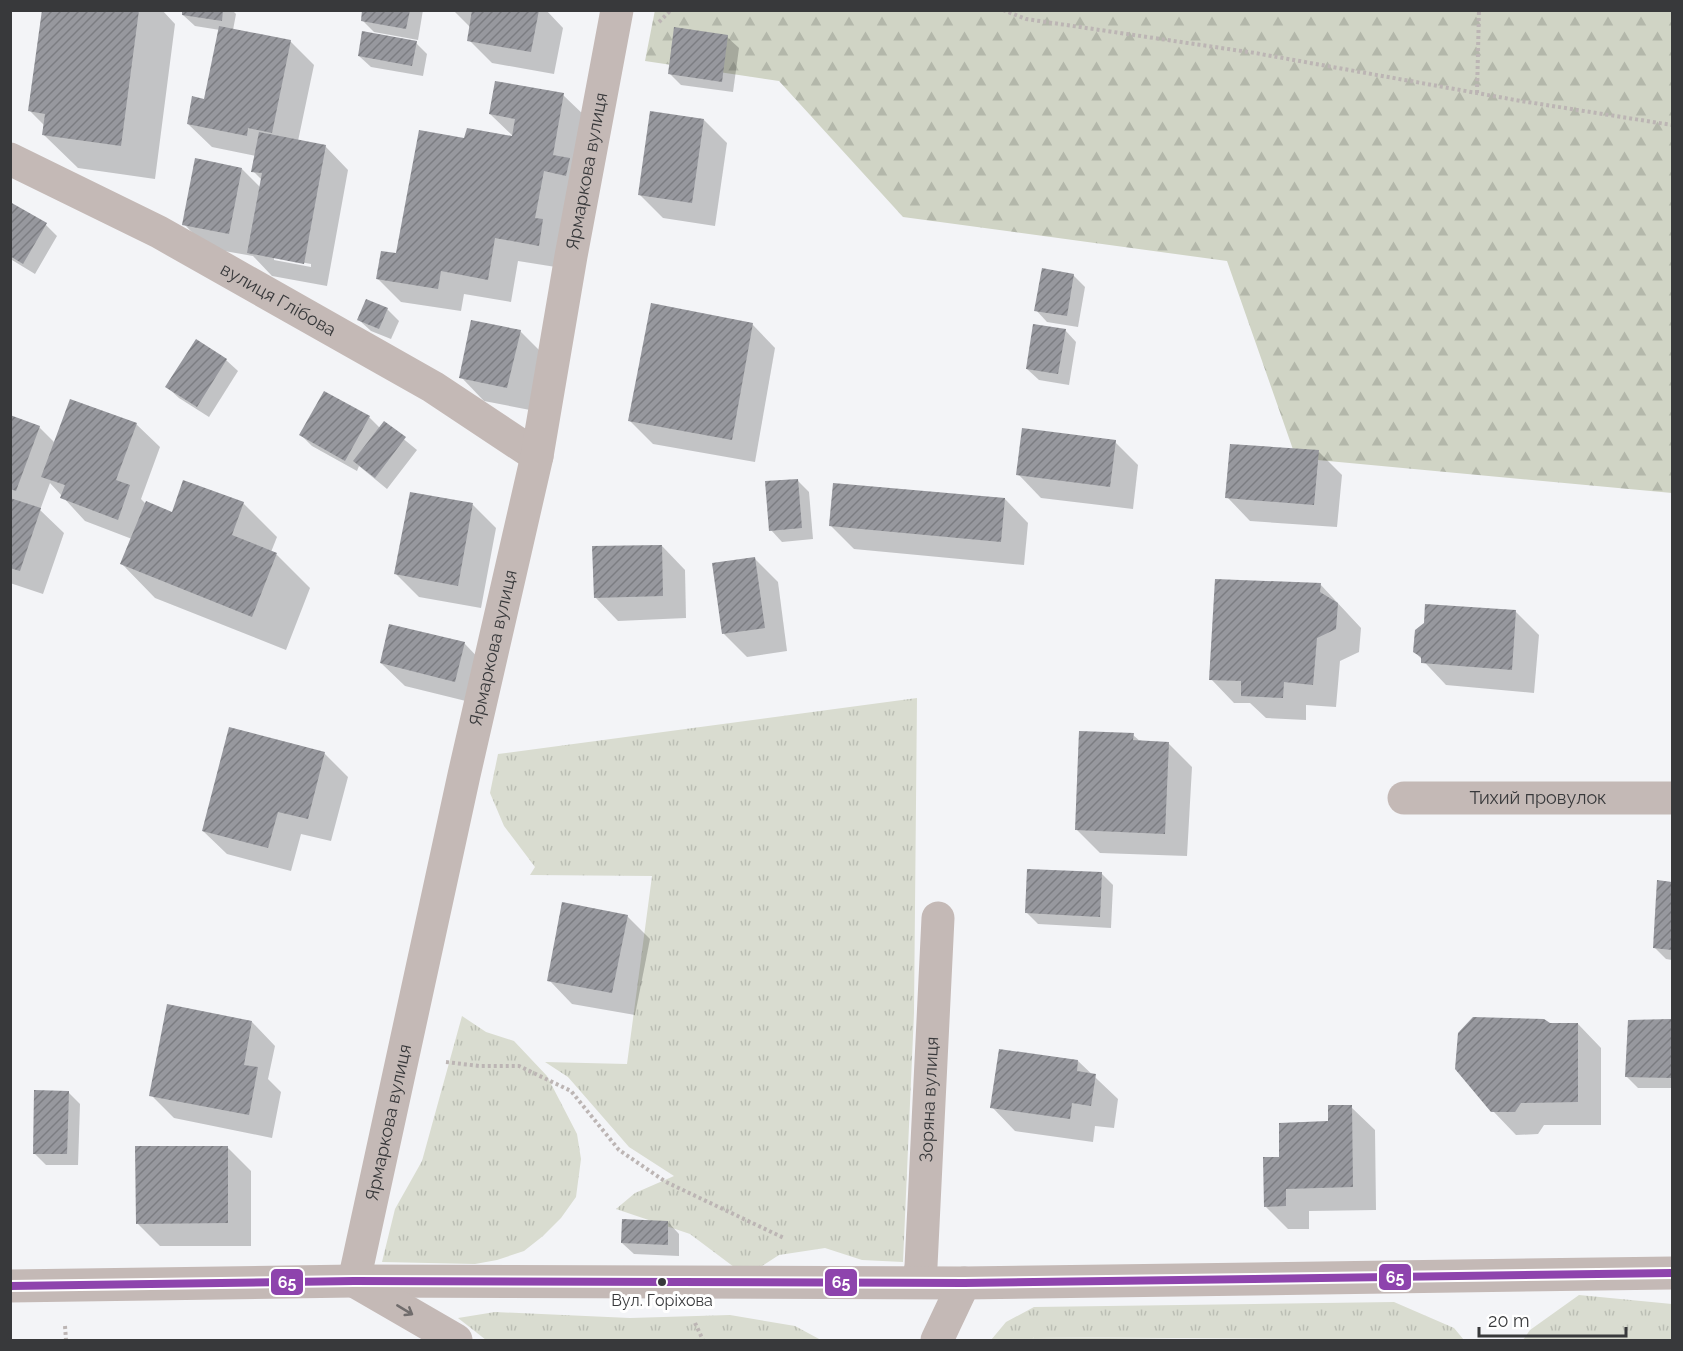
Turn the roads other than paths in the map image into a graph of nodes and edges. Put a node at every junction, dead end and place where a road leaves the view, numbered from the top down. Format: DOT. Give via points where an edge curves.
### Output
graph roads {
  1 [pos="617,10"];
  2 [pos="10,159"];
  3 [pos="537,456"];
  4 [pos="1404,798"];
  5 [pos="1672,798"];
  6 [pos="938,918"];
  7 [pos="1672,1273"];
  8 [pos="354,1281"];
  9 [pos="918,1282"];
  10 [pos="964,1283"];
  11 [pos="10,1286"];
  12 [pos="456,1341"];
  13 [pos="937,1341"];
  1 -- 3 [label="street, Ярмаркова вулиця"];
  2 -- 3 [label="street, вулиця Глібова" via="169,238 433,387"];
  3 -- 8 [label="street, Ярмаркова вулиця"];
  4 -- 5 [label="street, Тихий провулок"];
  6 -- 9 [label="street, Зоряна вулиця"];
  7 -- 10 [label="street"];
  8 -- 9 [label="street"];
  8 -- 11 [label="street"];
  8 -- 12 [label="street, one-way"];
  9 -- 10 [label="street"];
  10 -- 13 [label="street"];
}
